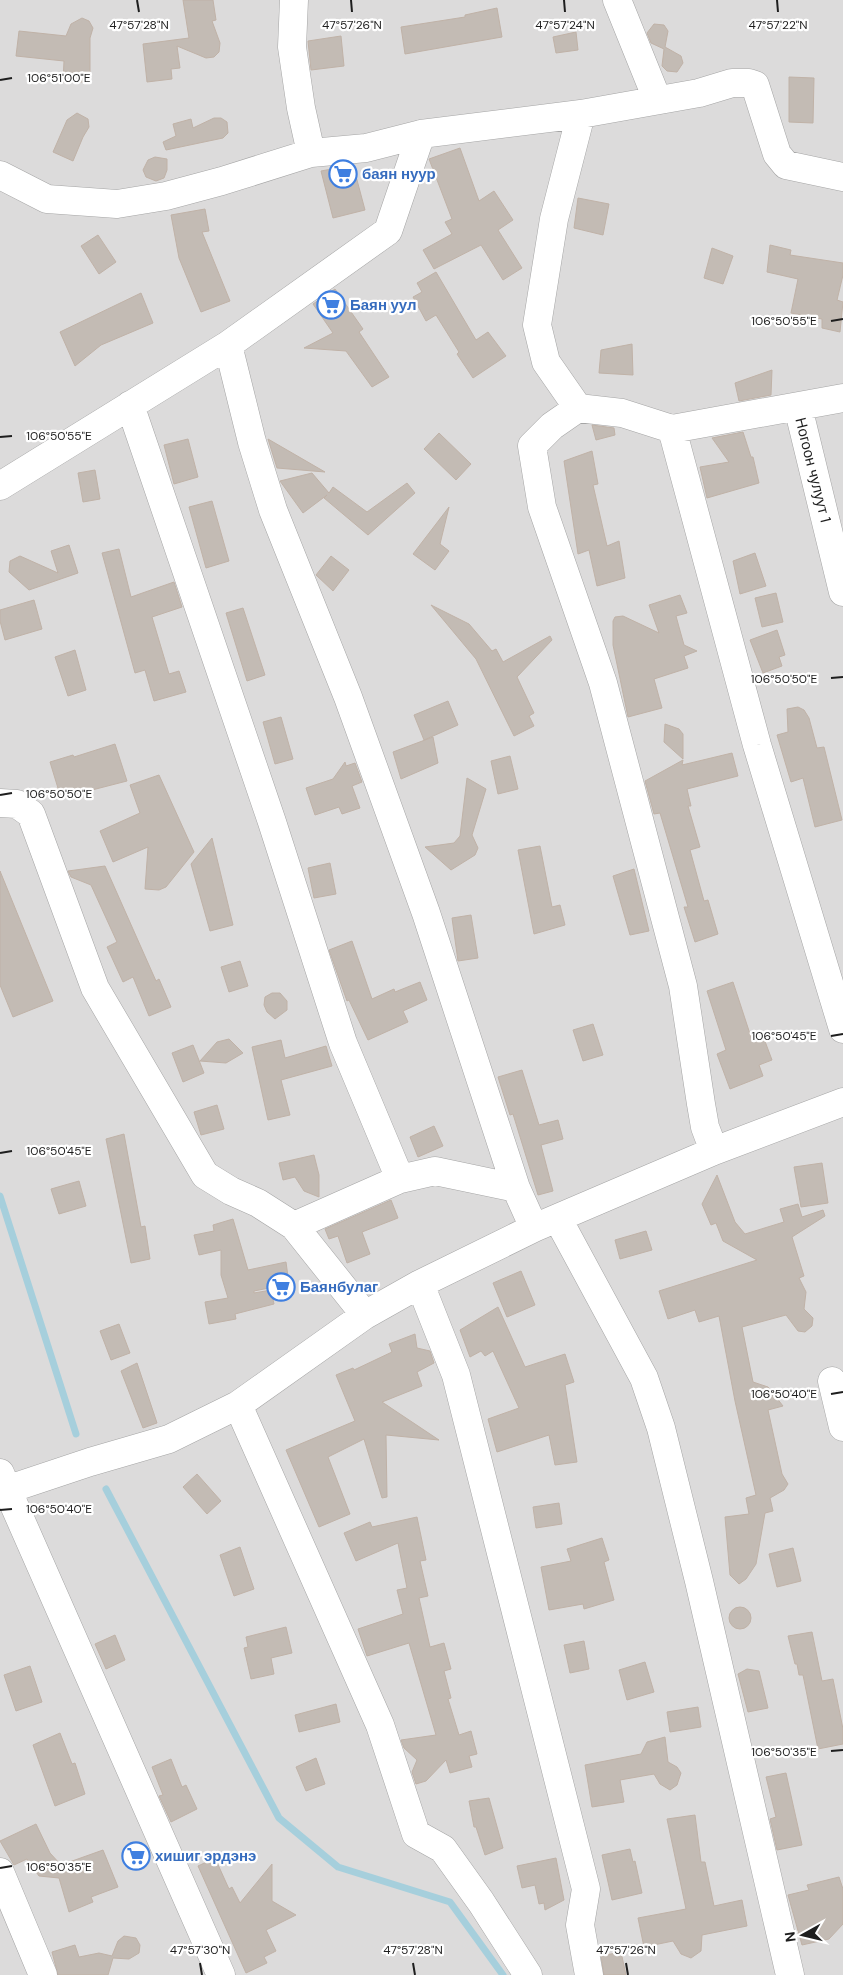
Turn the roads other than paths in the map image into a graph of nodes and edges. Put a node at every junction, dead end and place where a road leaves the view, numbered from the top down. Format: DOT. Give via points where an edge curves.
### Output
graph roads {
  1 [pos="294,0"];
  2 [pos="617,0"];
  3 [pos="657,99"];
  4 [pos="581,114"];
  5 [pos="421,134"];
  6 [pos="312,153"];
  7 [pos="0,175"];
  8 [pos="843,177"];
  9 [pos="228,345"];
  10 [pos="843,398"];
  11 [pos="130,405"];
  12 [pos="798,407"];
  13 [pos="578,408"];
  14 [pos="672,429"];
  15 [pos="0,486"];
  16 [pos="843,592"];
  17 [pos="0,803"];
  18 [pos="843,1029"];
  19 [pos="843,1102"];
  20 [pos="714,1151"];
  21 [pos="400,1179"];
  22 [pos="516,1188"];
  23 [pos="546,1224"];
  24 [pos="294,1226"];
  25 [pos="420,1284"];
  26 [pos="365,1315"];
  27 [pos="832,1382"];
  28 [pos="238,1404"];
  29 [pos="843,1427"];
  30 [pos="2,1484"];
  31 [pos="0,1872"];
  32 [pos="43,1975"];
  33 [pos="221,1975"];
  34 [pos="528,1975"];
  35 [pos="589,1975"];
  36 [pos="790,1975"];
  1 -- 6 [label="street" via="292,47"];
  2 -- 3 [label="street"];
  3 -- 4 [label="street"];
  3 -- 8 [label="street" via="749,82 755,85 777,154 786,165"];
  4 -- 5 [label="street"];
  4 -- 13 [label="street" via="554,219 537,325 546,362"];
  5 -- 6 [label="street" via="366,148"];
  5 -- 9 [label="street" via="388,230"];
  6 -- 7 [label="street" via="166,196 117,204 47,199"];
  9 -- 11 [label="street"];
  9 -- 22 [label="street" via="273,510 348,697 426,913"];
  10 -- 12 [label="street"];
  11 -- 15 [label="street"];
  11 -- 21 [label="street" via="269,812 343,1042"];
  12 -- 14 [label="street"];
  12 -- 16 [label="street, Ногоон чулуут 1"];
  13 -- 14 [label="street" via="622,413"];
  13 -- 20 [label="street" via="552,426 532,446 534,471 542,507 603,683 680,976 700,1104"];
  14 -- 18 [label="street" via="758,745"];
  17 -- 24 [label="street" via="17,804 30,814 95,988 205,1176 231,1192 258,1202"];
  19 -- 20 [label="street"];
  20 -- 23 [label="street"];
  21 -- 22 [label="street" via="435,1171"];
  21 -- 24 [label="street"];
  22 -- 23 [label="street"];
  23 -- 25 [label="street"];
  23 -- 36 [label="street" via="644,1378 661,1428"];
  24 -- 26 [label="street"];
  25 -- 26 [label="street"];
  25 -- 35 [label="street" via="456,1375 586,1889 580,1925"];
  26 -- 28 [label="street"];
  27 -- 29 [label="street"];
  28 -- 30 [label="street" via="169,1439"];
  28 -- 34 [label="street" via="380,1726 416,1834 443,1849"];
  30 -- 33 [label="street"];
  31 -- 32 [label="street"];
}
